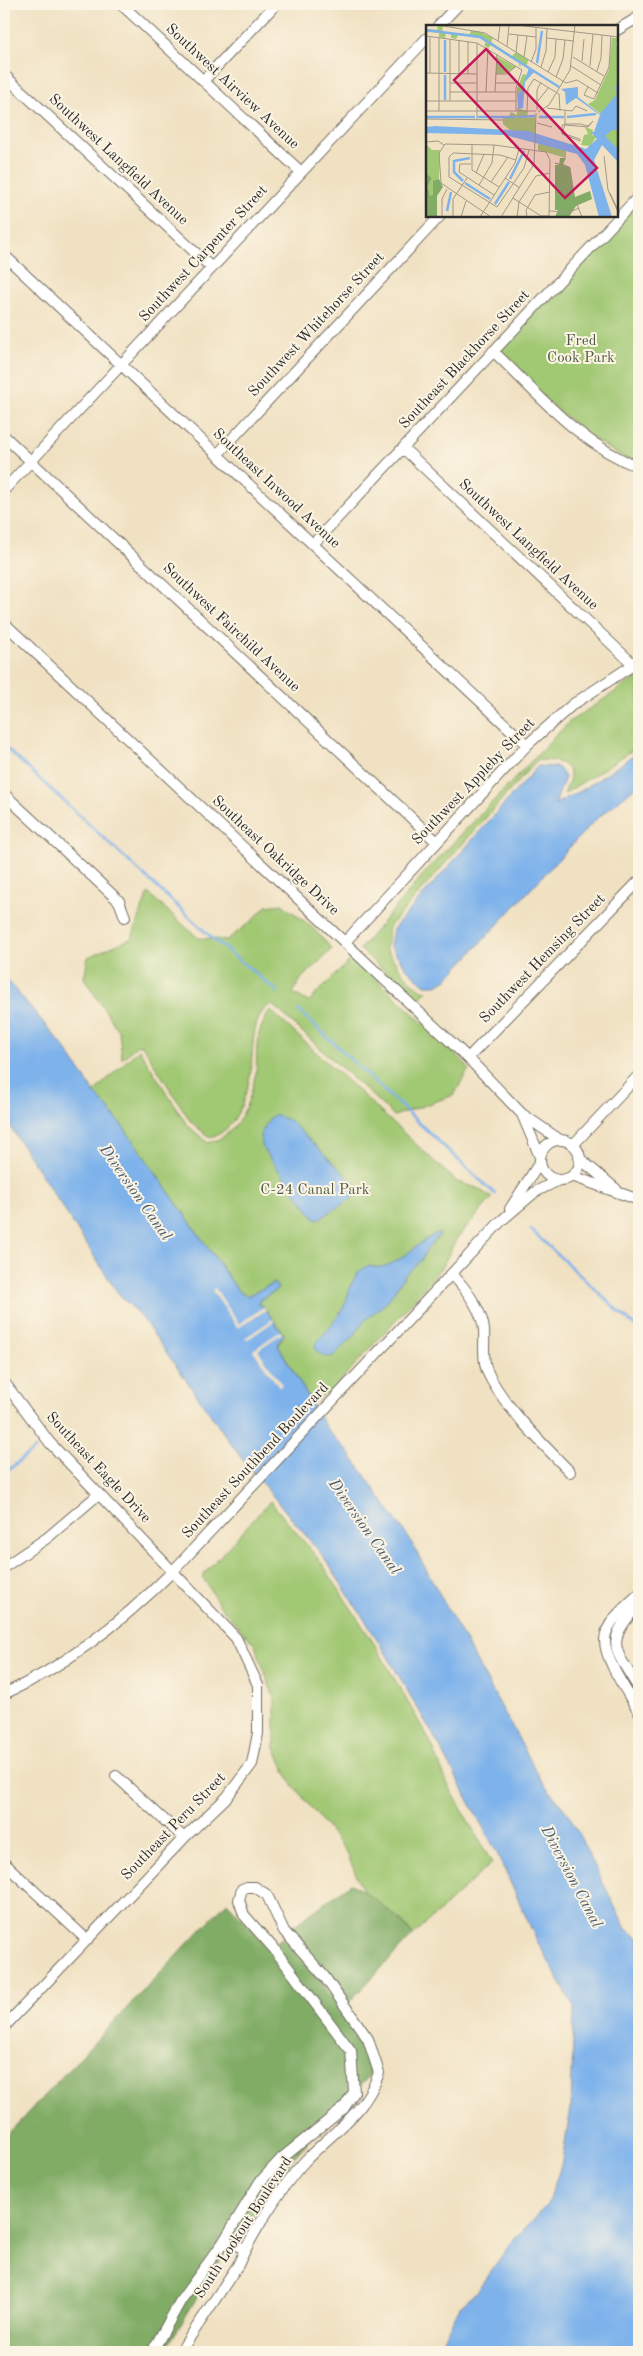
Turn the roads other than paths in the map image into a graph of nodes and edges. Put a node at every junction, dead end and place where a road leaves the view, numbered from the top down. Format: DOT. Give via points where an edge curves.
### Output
graph roads {
  1 [pos="121,4"];
  2 [pos="276,4"];
  3 [pos="459,4"];
  4 [pos="639,17"];
  5 [pos="439,25"];
  6 [pos="618,29"];
  7 [pos="426,39"];
  8 [pos="4,75"];
  9 [pos="203,81"];
  10 [pos="301,172"];
  11 [pos="639,196"];
  12 [pos="438,218"];
  13 [pos="4,255"];
  14 [pos="212,268"];
  15 [pos="493,352"];
  16 [pos="121,365"];
  17 [pos="4,436"];
  18 [pos="403,448"];
  19 [pos="217,455"];
  20 [pos="30,461"];
  21 [pos="639,467"];
  22 [pos="4,490"];
  23 [pos="313,544"];
  24 [pos="4,623"];
  25 [pos="636,662"];
  26 [pos="527,745"];
  27 [pos="4,794"];
  28 [pos="437,842"];
  29 [pos="639,881"];
  30 [pos="125,918"];
  31 [pos="345,942"];
  32 [pos="468,1058"];
  33 [pos="639,1075"];
  34 [pos="522,1114"];
  35 [pos="560,1140"];
  36 [pos="572,1145"];
  37 [pos="579,1158"];
  38 [pos="540,1160"];
  39 [pos="572,1176"];
  40 [pos="559,1180"];
  41 [pos="621,1193"];
  42 [pos="639,1200"];
  43 [pos="504,1218"];
  44 [pos="452,1274"];
  45 [pos="4,1383"];
  46 [pos="570,1472"];
  47 [pos="99,1494"];
  48 [pos="4,1567"];
  49 [pos="173,1572"];
  50 [pos="639,1594"];
  51 [pos="639,1605"];
  52 [pos="612,1651"];
  53 [pos="639,1689"];
  54 [pos="4,1694"];
  55 [pos="639,1712"];
  56 [pos="116,1776"];
  57 [pos="184,1838"];
  58 [pos="4,1863"];
  59 [pos="284,1931"];
  60 [pos="86,1939"];
  61 [pos="268,1942"];
  62 [pos="4,2027"];
  63 [pos="354,2092"];
  64 [pos="367,2098"];
  65 [pos="222,2244"];
  66 [pos="245,2249"];
  67 [pos="152,2352"];
  68 [pos="180,2352"];
  1 -- 9 [label="street, Southwest Airview Avenue"];
  2 -- 9 [label="street"];
  3 -- 5 [label="street"];
  4 -- 6 [label="street"];
  7 -- 10 [label="street, Southwest Carpenter Street"];
  8 -- 14 [label="street, Southwest Langfield Avenue"];
  9 -- 10 [label="street, Southwest Airview Avenue"];
  10 -- 14 [label="street, Southwest Carpenter Street"];
  11 -- 15 [label="street, Southeast Blackhorse Street"];
  12 -- 19 [label="street, Southwest Whitehorse Street"];
  13 -- 16 [label="street, Southeast Inwood Avenue"];
  14 -- 16 [label="street, Southwest Carpenter Street"];
  15 -- 18 [label="street, Southeast Blackhorse Street"];
  15 -- 21 [label="street" via="578,432 616,458"];
  16 -- 19 [label="street, Southeast Inwood Avenue"];
  16 -- 20 [label="street, Southwest Carpenter Street"];
  17 -- 20 [label="street, Southwest Fairchild Avenue"];
  18 -- 23 [label="street, Southeast Blackhorse Street"];
  18 -- 25 [label="street, Southwest Langfield Avenue"];
  19 -- 23 [label="street, Southeast Inwood Avenue"];
  20 -- 22 [label="street, Southwest Carpenter Street"];
  20 -- 28 [label="street, Southwest Fairchild Avenue"];
  23 -- 26 [label="street, Southeast Inwood Avenue"];
  24 -- 31 [label="street, Southeast Oakridge Drive"];
  25 -- 26 [label="street, Southwest Appleby Street" via="572,704"];
  26 -- 28 [label="street, Southwest Appleby Street"];
  27 -- 30 [label="street" via="119,900"];
  28 -- 31 [label="street, Southwest Appleby Street"];
  29 -- 32 [label="street, Southwest Hemsing Street"];
  31 -- 32 [label="street, Southeast Oakridge Drive"];
  32 -- 34 [label="street, Southeast Oakridge Drive"];
  33 -- 36 [label="street"];
  34 -- 35 [label="street, Southeast Oakridge Drive"];
  34 -- 38 [label="street, Southeast Oakridge Drive"];
  35 -- 36 [label="street"];
  35 -- 38 [label="street" via="549,1143"];
  36 -- 37 [label="street"];
  37 -- 39 [label="street"];
  37 -- 41 [label="street"];
  38 -- 40 [label="street" via="548,1176"];
  38 -- 43 [label="street, Southeast Southbend Boulevard"];
  39 -- 40 [label="street"];
  39 -- 41 [label="street"];
  40 -- 43 [label="street, Southeast Southbend Boulevard" via="535,1192"];
  41 -- 42 [label="street"];
  43 -- 44 [label="street, Southeast Southbend Boulevard"];
  44 -- 46 [label="street" via="460,1282 484,1327 486,1369 496,1389"];
  44 -- 49 [label="street, Southeast Southbend Boulevard"];
  45 -- 47 [label="street, Southeast Eagle Drive" via="50,1443"];
  47 -- 48 [label="street" via="47,1538"];
  47 -- 49 [label="street, Southeast Eagle Drive"];
  49 -- 54 [label="street, Southeast Southbend Boulevard" via="110,1628 56,1666"];
  49 -- 57 [label="street, Southeast Peru Street" via="236,1638 258,1685 258,1733 252,1764 227,1797"];
  50 -- 52 [label="street" via="608,1629 605,1639"];
  51 -- 52 [label="street" via="617,1634"];
  52 -- 53 [label="street"];
  52 -- 55 [label="street"];
  56 -- 57 [label="street"];
  57 -- 60 [label="street, Southeast Peru Street"];
  58 -- 60 [label="street"];
  59 -- 61 [label="street"];
  59 -- 61 [label="street, South Lookout Boulevard" via="267,1895 255,1887 248,1886 242,1890 240,1900 244,1915"];
  59 -- 64 [label="street, South Lookout Boulevard" via="324,1976 368,2039 379,2073"];
  60 -- 62 [label="street, Southeast Peru Street"];
  61 -- 63 [label="street" via="351,2051"];
  63 -- 64 [label="street"];
  63 -- 65 [label="street" via="344,2108 269,2170"];
  64 -- 66 [label="street, South Lookout Boulevard" via="357,2112 302,2164"];
  65 -- 66 [label="street"];
  65 -- 67 [label="street" via="181,2300"];
  66 -- 68 [label="street, South Lookout Boulevard" via="238,2265"];
}
